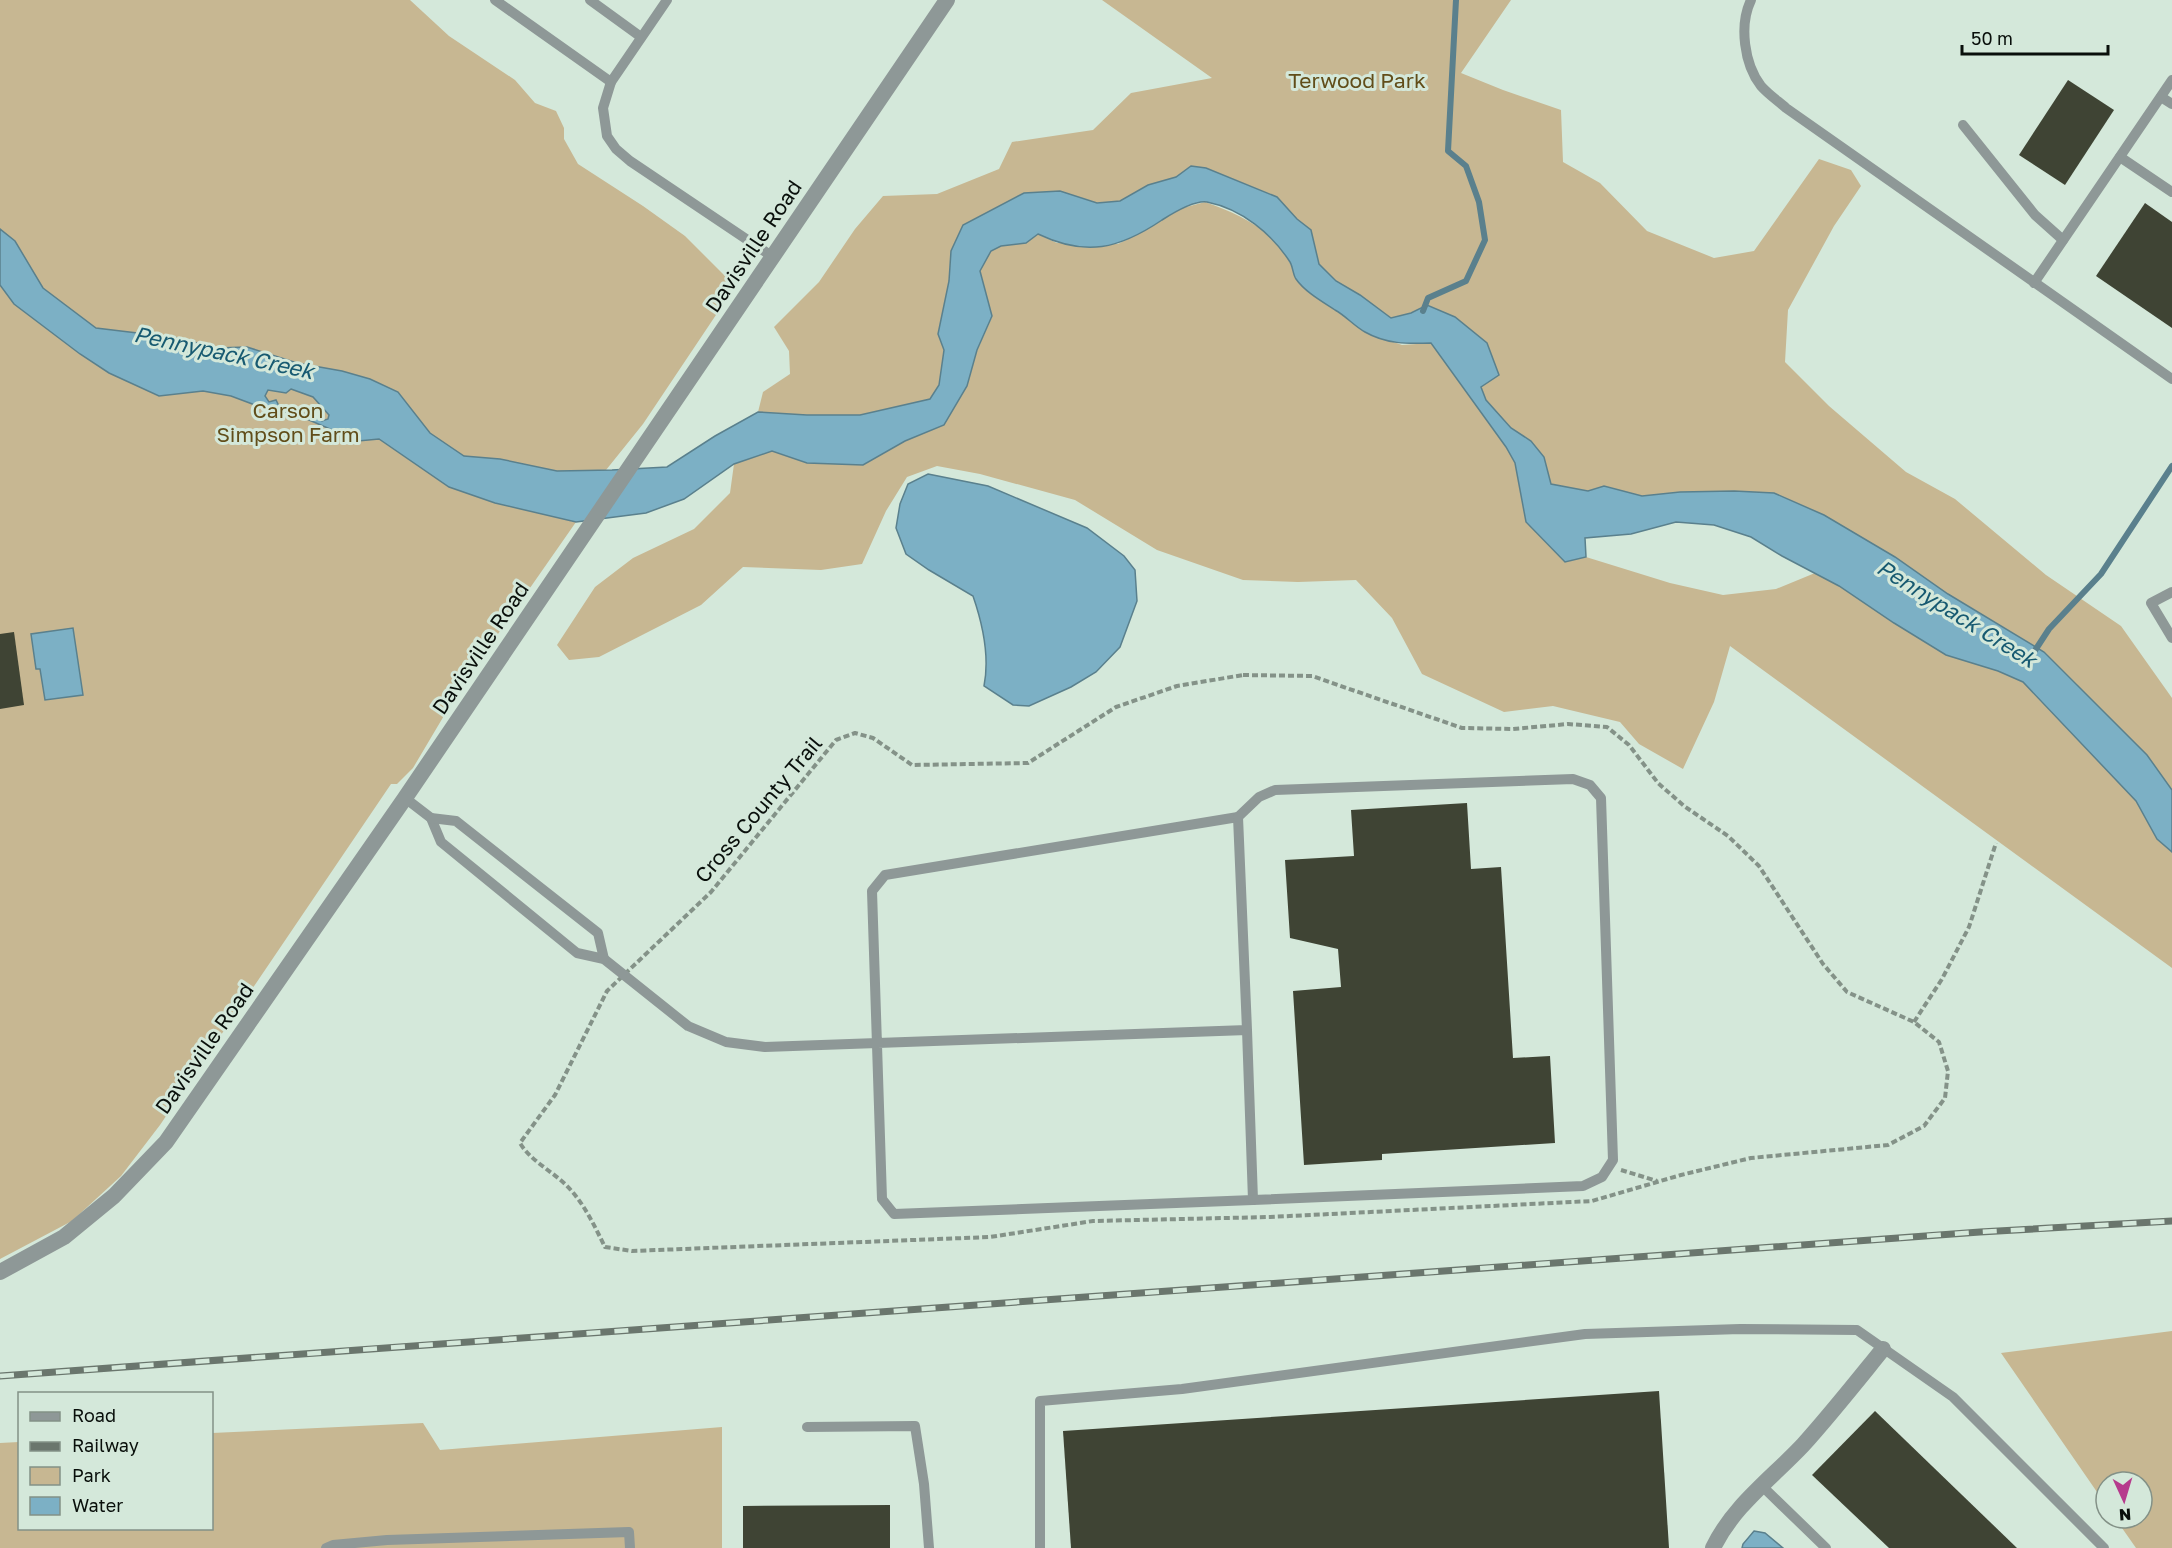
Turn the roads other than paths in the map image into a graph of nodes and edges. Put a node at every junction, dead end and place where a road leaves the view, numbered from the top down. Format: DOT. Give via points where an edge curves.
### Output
graph roads {
  1 [pos="495,0"];
  2 [pos="590,0"];
  3 [pos="667,0"];
  4 [pos="947,0"];
  5 [pos="1751,0"];
  6 [pos="641,37"];
  7 [pos="2172,80"];
  8 [pos="611,82"];
  9 [pos="2161,97"];
  10 [pos="2172,104"];
  11 [pos="1963,125"];
  12 [pos="2120,157"];
  13 [pos="2172,192"];
  14 [pos="2063,240"];
  15 [pos="773,257"];
  16 [pos="2034,283"];
  17 [pos="2172,379"];
  18 [pos="2172,592"];
  19 [pos="2172,638"];
  20 [pos="405,798"];
  21 [pos="1238,817"];
  22 [pos="431,818"];
  23 [pos="604,959"];
  24 [pos="1247,1030"];
  25 [pos="876,1043"];
  26 [pos="1253,1200"];
  27 [pos="0,1272"];
  28 [pos="1883,1349"];
  29 [pos="807,1427"];
  30 [pos="1761,1485"];
  31 [pos="326,1548"];
  32 [pos="630,1548"];
  33 [pos="929,1548"];
  34 [pos="1040,1548"];
  35 [pos="1713,1548"];
  36 [pos="1826,1548"];
  37 [pos="2104,1548"];
  1 -- 8 [label="lane"];
  2 -- 6 [label="lane"];
  3 -- 6 [label="lane"];
  4 -- 15 [label="street, Davisville Road"];
  5 -- 16 [label="lane" via="1744,34 1749,63 1761,85 1786,108"];
  6 -- 8 [label="lane"];
  7 -- 9 [label="lane"];
  8 -- 15 [label="lane" via="603,108 607,136 615,149"];
  9 -- 10 [label="lane"];
  9 -- 12 [label="lane"];
  11 -- 14 [label="lane" via="2035,215"];
  12 -- 13 [label="lane"];
  12 -- 14 [label="lane"];
  14 -- 16 [label="lane"];
  15 -- 20 [label="street, Davisville Road"];
  16 -- 17 [label="lane"];
  18 -- 19 [label="lane" via="2151,603"];
  20 -- 22 [label="lane"];
  20 -- 27 [label="street, Davisville Road" via="166,1142 114,1196 64,1237"];
  21 -- 24 [label="lane"];
  21 -- 25 [label="lane" via="885,876 872,891"];
  21 -- 26 [label="lane" via="1259,797 1275,790 1573,778 1590,785 1601,798 1613,1160 1602,1177 1584,1186"];
  22 -- 23 [label="lane" via="441,842 568,946 577,953"];
  22 -- 23 [label="lane" via="456,821 598,933"];
  23 -- 25 [label="lane" via="688,1026 726,1042 765,1047"];
  24 -- 25 [label="lane"];
  24 -- 26 [label="lane"];
  25 -- 26 [label="lane" via="882,1199 894,1214"];
  28 -- 30 [label="street" via="1803,1444"];
  28 -- 34 [label="lane" via="1857,1330 1585,1334 1182,1389 1040,1401"];
  28 -- 37 [label="lane" via="1953,1397"];
  29 -- 33 [label="lane" via="915,1426"];
  30 -- 35 [label="street" via="1721,1530"];
  30 -- 36 [label="lane"];
  31 -- 32 [label="lane" via="387,1540 629,1532"];
}
